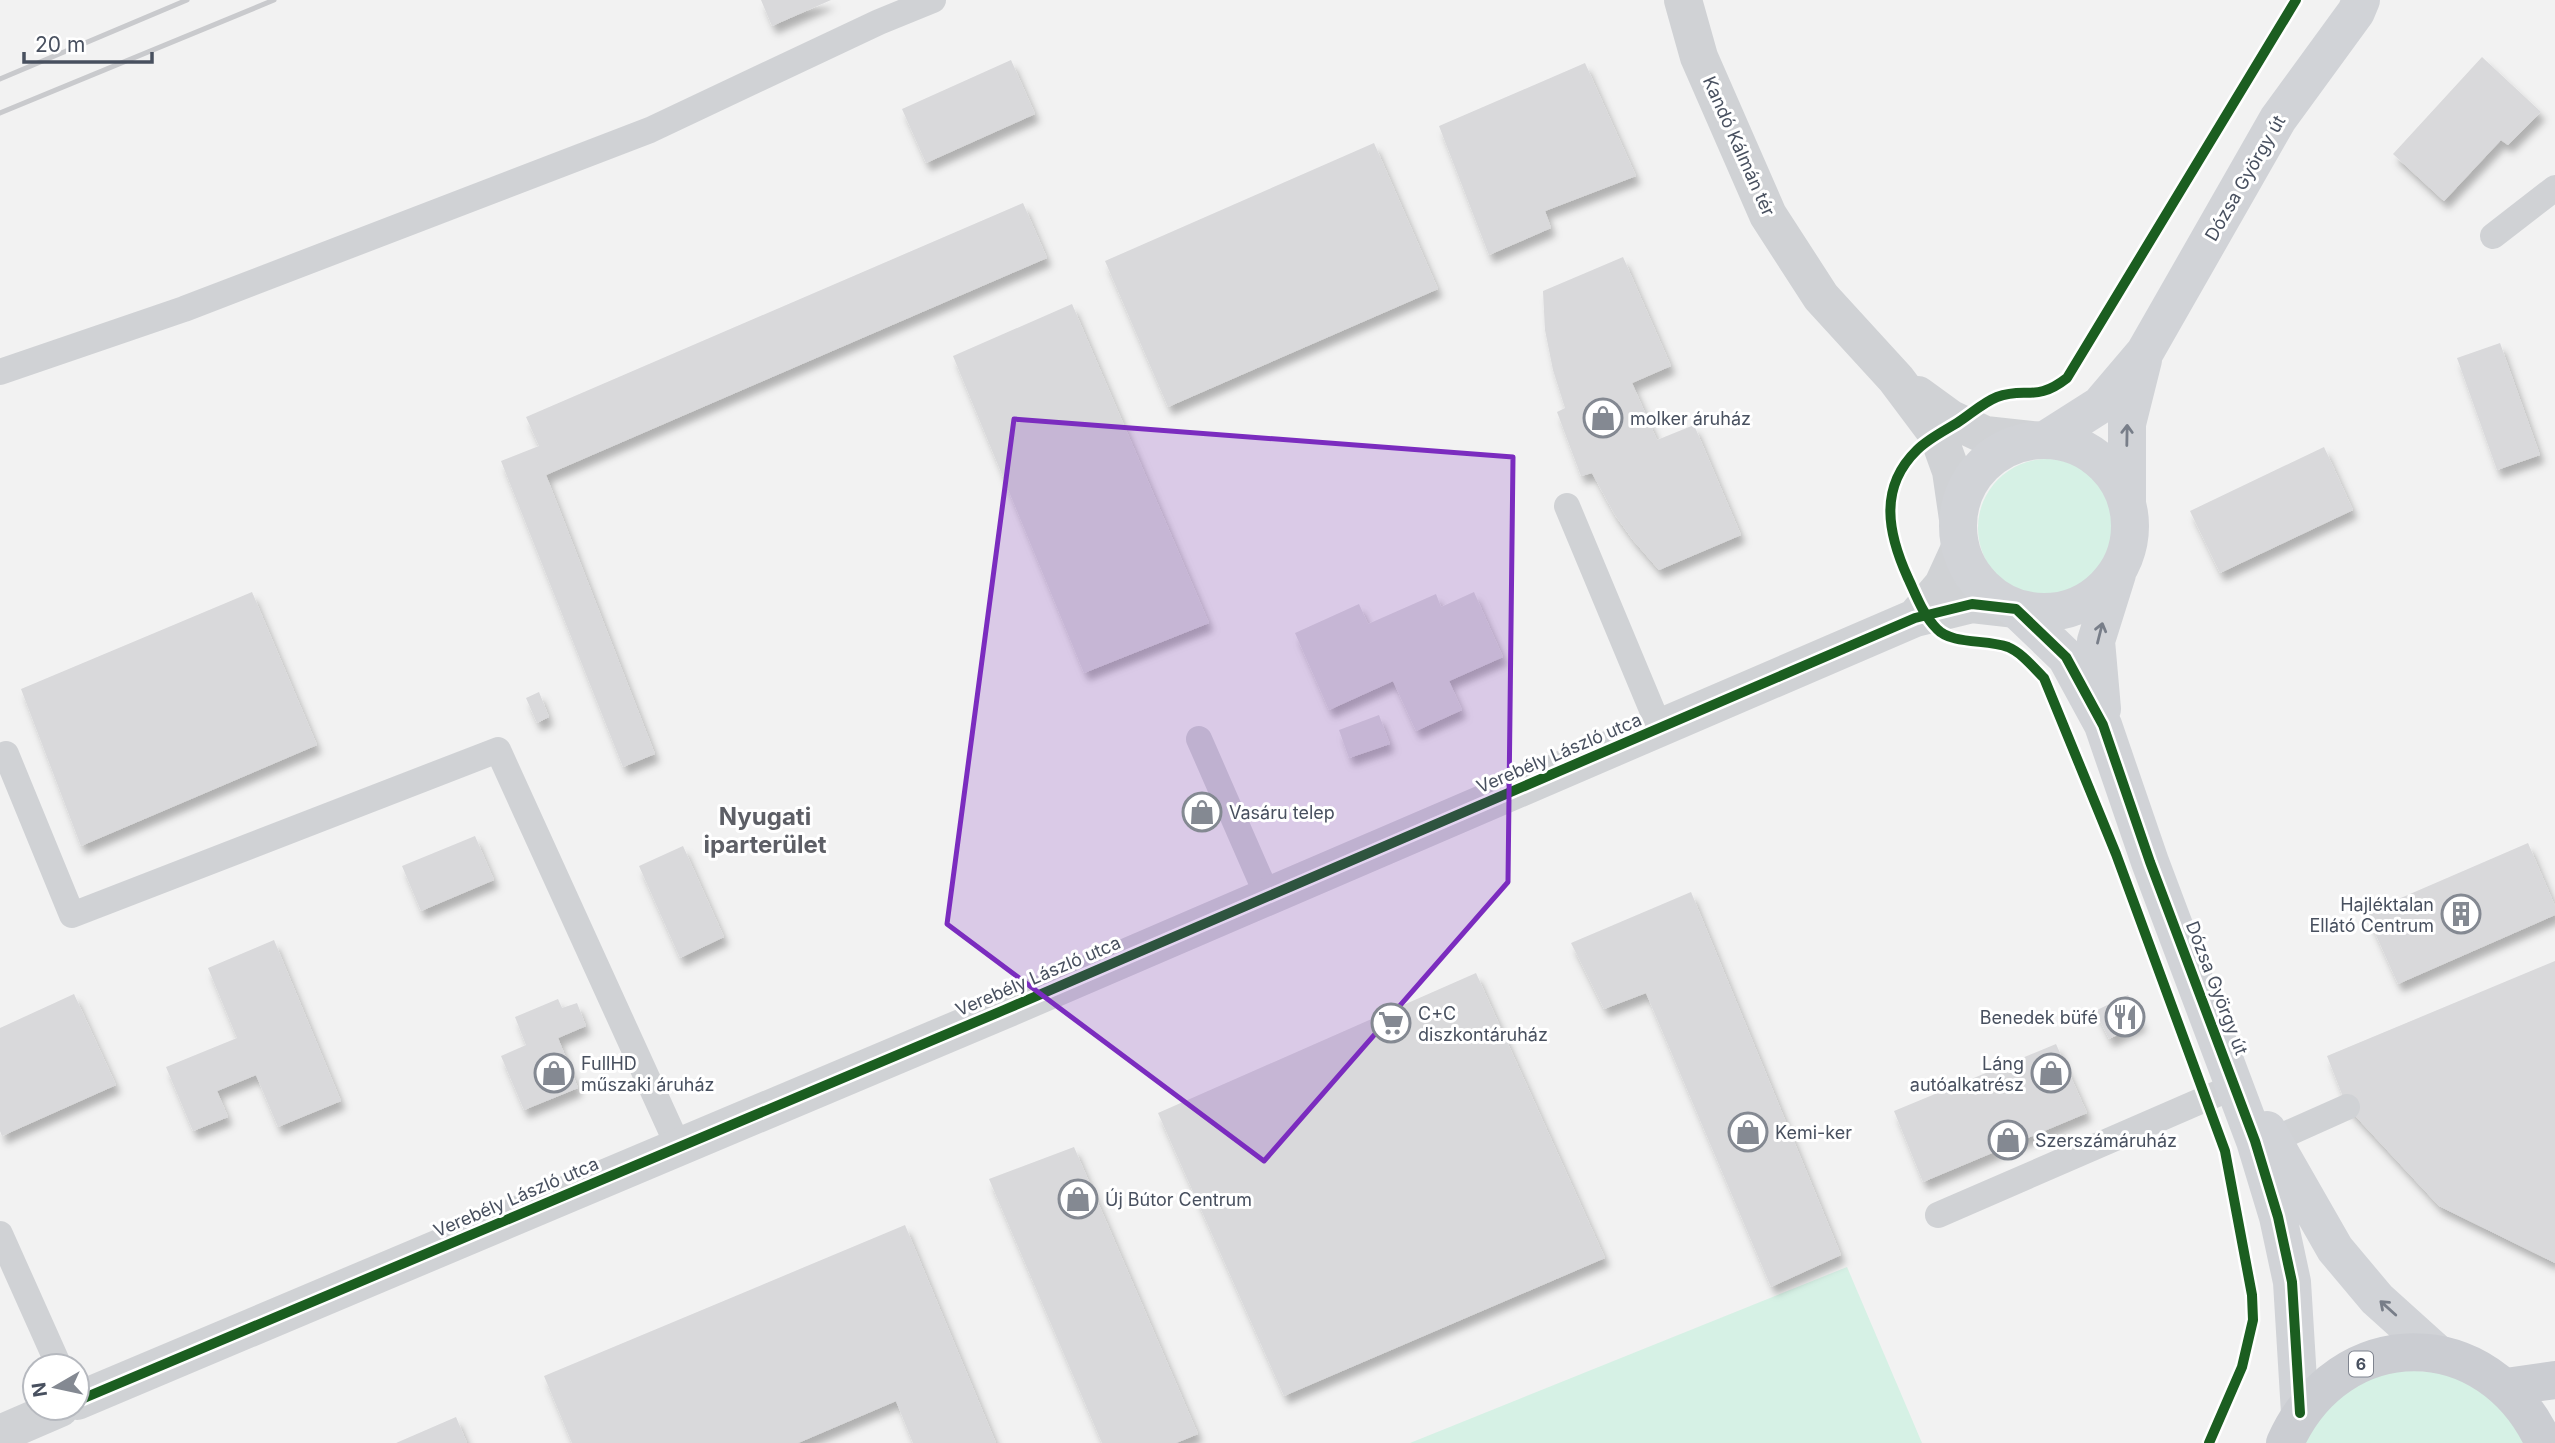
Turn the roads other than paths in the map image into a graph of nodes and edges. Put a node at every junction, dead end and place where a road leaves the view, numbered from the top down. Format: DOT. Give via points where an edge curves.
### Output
graph roads {
  1 [pos="933,0"];
  2 [pos="1682,0"];
  3 [pos="2362,4"];
  4 [pos="2555,188"];
  5 [pos="2493,236"];
  6 [pos="2145,352"];
  7 [pos="0,372"];
  8 [pos="1896,379"];
  9 [pos="2038,440"];
  10 [pos="2127,503"];
  11 [pos="1567,506"];
  12 [pos="1959,533"];
  13 [pos="2118,575"];
  14 [pos="2016,609"];
  15 [pos="1915,618"];
  16 [pos="2103,725"];
  17 [pos="1660,729"];
  18 [pos="1199,739"];
  19 [pos="6,754"];
  20 [pos="1268,897"];
  21 [pos="2216,1035"];
  22 [pos="2235,1086"];
  23 [pos="2347,1107"];
  24 [pos="2273,1140"];
  25 [pos="679,1148"];
  26 [pos="1938,1215"];
  27 [pos="0,1234"];
  28 [pos="53,1352"];
  29 [pos="2438,1354"];
  30 [pos="2555,1380"];
  31 [pos="2506,1387"];
  32 [pos="91,1395"];
  33 [pos="27,1422"];
  34 [pos="2292,1428"];
  35 [pos="0,1433"];
  36 [pos="2544,1443"];
  1 -- 7 [label="lane" via="650,130 184,309"];
  2 -- 8 [label="street, Kandó Kálmán tér" via="1699,57 1768,215 1821,297"];
  3 -- 6 [label="street, Dózsa György út" via="2278,119"];
  4 -- 5 [label="lane"];
  6 -- 9 [label="street, Dózsa György út" via="2100,405"];
  10 -- 6 [label="street, Dózsa György út, one-way" via="2127,424"];
  8 -- 9 [label="street, Kandó Kálmán tér" via="1951,419 1985,435"];
  8 -- 12 [label="street, Kandó Kálmán tér" via="1938,435 1951,471"];
  9 -- 10 [label="street" via="2059,440 2086,450 2109,468"];
  9 -- 12 [label="street" via="2003,449 1981,467 1965,491"];
  10 -- 13 [label="street" via="2131,520 2128,548"];
  11 -- 17 [label="lane"];
  12 -- 14 [label="street" via="1971,574 1991,595"];
  12 -- 15 [label="street, Verebély László utca" via="1943,585"];
  13 -- 14 [label="street" via="2098,595 2073,609 2044,614"];
  16 -- 13 [label="street, Dózsa György út, one-way" via="2096,641"];
  14 -- 15 [label="street, Verebély László utca" via="1972,604"];
  14 -- 16 [label="street, Dózsa György út" via="2066,657"];
  15 -- 17 [label="street, Verebély László utca"];
  16 -- 21 [label="street, Dózsa György út"];
  17 -- 20 [label="street, Verebély László utca"];
  18 -- 20 [label="lane"];
  19 -- 25 [label="lane" via="72,915 498,750"];
  20 -- 25 [label="street, Verebély László utca"];
  21 -- 22 [label="street, Dózsa György út"];
  21 -- 24 [label="street, Dózsa György út"];
  22 -- 26 [label="lane"];
  22 -- 34 [label="street, Dózsa György út" via="2278,1217 2292,1282"];
  23 -- 24 [label="lane"];
  29 -- 24 [label="street, Dózsa György út, one-way" via="2377,1299 2335,1249"];
  25 -- 32 [label="street, Verebély László utca"];
  27 -- 28 [label="lane"];
  29 -- 31 [label="main road, 6" via="2475,1366"];
  29 -- 34 [label="main road, 6" via="2393,1354 2351,1368 2314,1396"];
  30 -- 31 [label="main road"];
  31 -- 36 [label="main road, 6" via="2523,1405"];
  33 -- 35 [label="street"];
}
